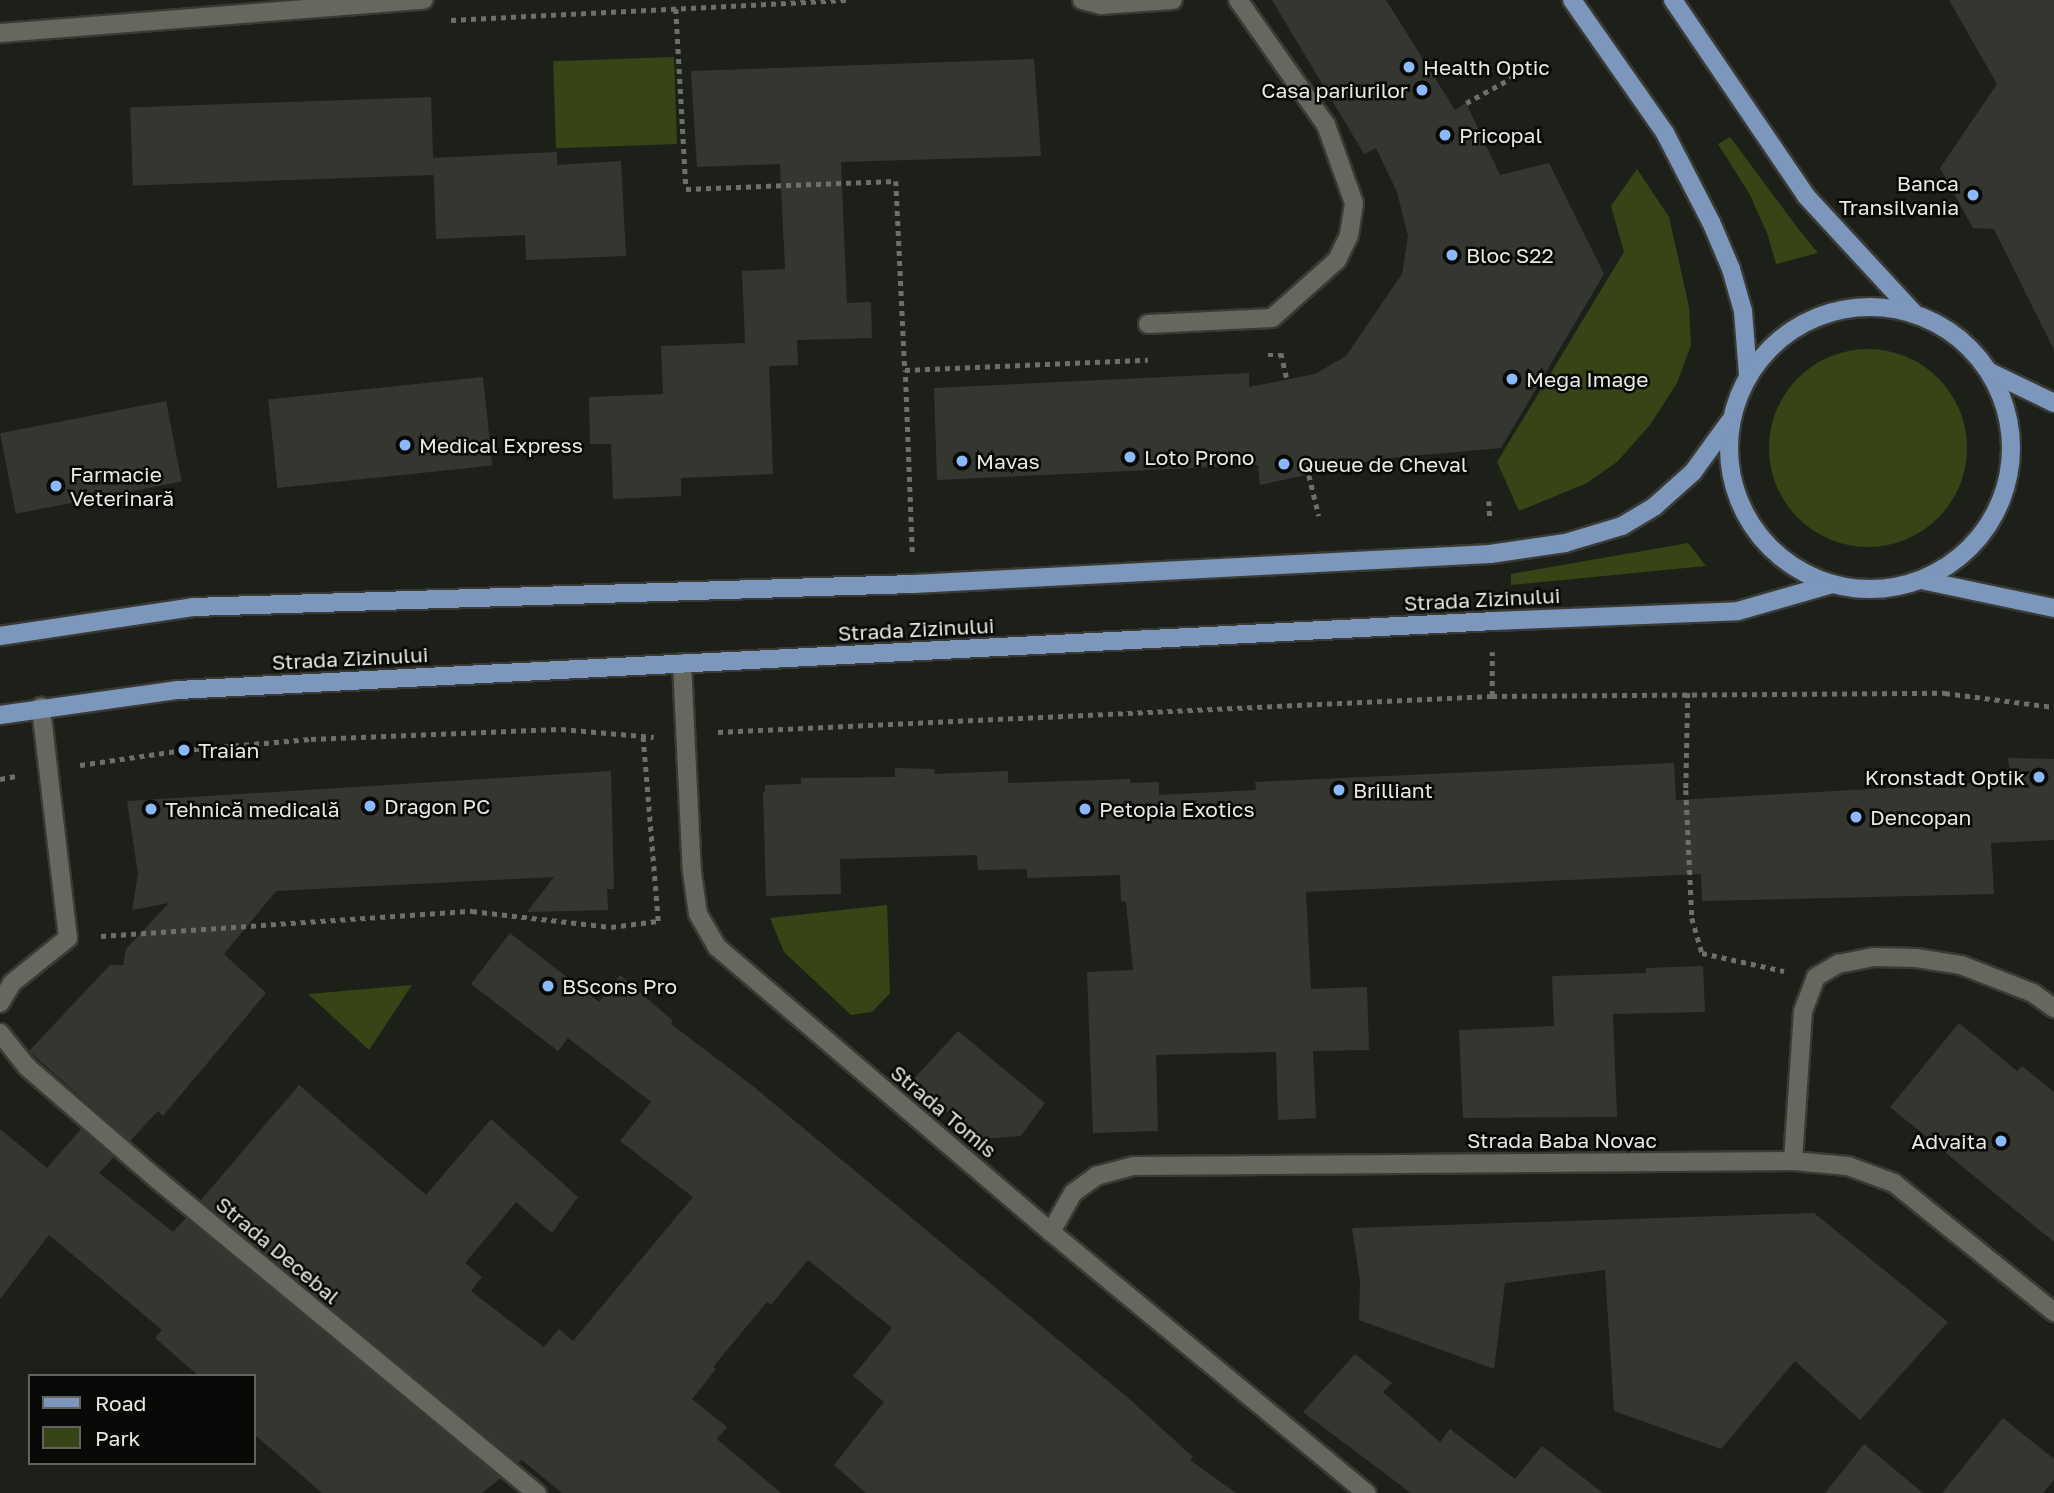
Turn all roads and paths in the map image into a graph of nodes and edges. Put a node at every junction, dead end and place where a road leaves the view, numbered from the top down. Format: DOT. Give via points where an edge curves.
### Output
graph roads {
  1 [pos="424,0"];
  2 [pos="730,0"];
  3 [pos="1082,0"];
  4 [pos="1173,0"];
  5 [pos="1238,0"];
  6 [pos="1573,0"];
  7 [pos="1673,0"];
  8 [pos="728,6"];
  9 [pos="676,9"];
  10 [pos="0,33"];
  11 [pos="1535,65"];
  12 [pos="1466,103"];
  13 [pos="1913,312"];
  14 [pos="1148,324"];
  15 [pos="1281,355"];
  16 [pos="1253,356"];
  17 [pos="1156,360"];
  18 [pos="905,370"];
  19 [pos="1990,372"];
  20 [pos="1748,374"];
  21 [pos="2054,403"];
  22 [pos="1730,421"];
  23 [pos="1309,475"];
  24 [pos="1319,516"];
  25 [pos="1921,580"];
  26 [pos="913,584"];
  27 [pos="1832,584"];
  28 [pos="2054,608"];
  29 [pos="0,636"];
  30 [pos="682,663"];
  31 [pos="1688,693"];
  32 [pos="40,707"];
  33 [pos="2054,707"];
  34 [pos="0,715"];
  35 [pos="685,733"];
  36 [pos="643,738"];
  37 [pos="49,769"];
  38 [pos="0,779"];
  39 [pos="68,938"];
  40 [pos="1816,977"];
  41 [pos="0,1003"];
  42 [pos="2054,1008"];
  43 [pos="0,1033"];
  44 [pos="1793,1161"];
  45 [pos="1051,1232"];
  46 [pos="2054,1311"];
  47 [pos="537,1493"];
  48 [pos="1367,1493"];
  1 -- 10 [label="street"];
  2 -- 8 [label="path"];
  3 -- 4 [label="street" via="1101,5"];
  5 -- 14 [label="street" via="1326,124 1354,203 1349,235 1337,260 1272,318"];
  6 -- 20 [label="main road" via="1665,133 1711,222 1743,311"];
  7 -- 13 [label="main road" via="1806,196"];
  9 -- 18 [label="path" via="686,189 896,181"];
  11 -- 12 [label="path"];
  13 -- 19 [label="main road" via="1957,335"];
  13 -- 20 [label="main road" via="1876,306 1838,310 1803,323 1772,345"];
  15 -- 16 [label="path"];
  17 -- 18 [label="path"];
  18 -- 26 [label="path"];
  19 -- 21 [label="main road"];
  19 -- 25 [label="main road" via="2010,423 2012,451 2006,487 1986,529 1968,550"];
  20 -- 22 [label="main road"];
  22 -- 26 [label="main road, Strada Zizinului" via="1693,472 1655,506 1622,526 1565,543 1490,554"];
  22 -- 27 [label="main road" via="1730,473 1749,522 1785,561"];
  23 -- 24 [label="path"];
  25 -- 27 [label="main road" via="1862,589"];
  25 -- 28 [label="main road"];
  26 -- 29 [label="main road, Strada Zizinului" via="193,607"];
  27 -- 30 [label="main road, Strada Zizinului" via="1738,611"];
  30 -- 32 [label="main road, Strada Zizinului" via="178,690"];
  30 -- 35 [label="street, Strada Tomis"];
  31 -- 33 [label="path" via="1945,693"];
  31 -- 35 [label="path" via="1478,697"];
  31 -- 40 [label="path" via="1691,905 1702,953"];
  32 -- 34 [label="main road, Strada Zizinului"];
  32 -- 37 [label="street"];
  35 -- 36 [label="path"];
  35 -- 45 [label="street, Strada Tomis" via="698,914 717,947"];
  36 -- 37 [label="path" via="561,729 311,739 184,750"];
  36 -- 39 [label="path" via="658,921 611,927 472,911"];
  37 -- 38 [label="path"];
  37 -- 39 [label="street"];
  39 -- 41 [label="street" via="12,983"];
  40 -- 42 [label="street" via="1838,964 1874,957 1916,958 1961,965 2033,993"];
  40 -- 44 [label="street" via="1803,1012"];
  43 -- 47 [label="street, Strada Decebal" via="27,1068"];
  44 -- 45 [label="street, Strada Baba Novac" via="1133,1166 1096,1176 1073,1193"];
  44 -- 46 [label="street, Strada Baba Novac" via="1848,1166 1894,1182"];
  45 -- 48 [label="street, Strada Tomis"];
}
